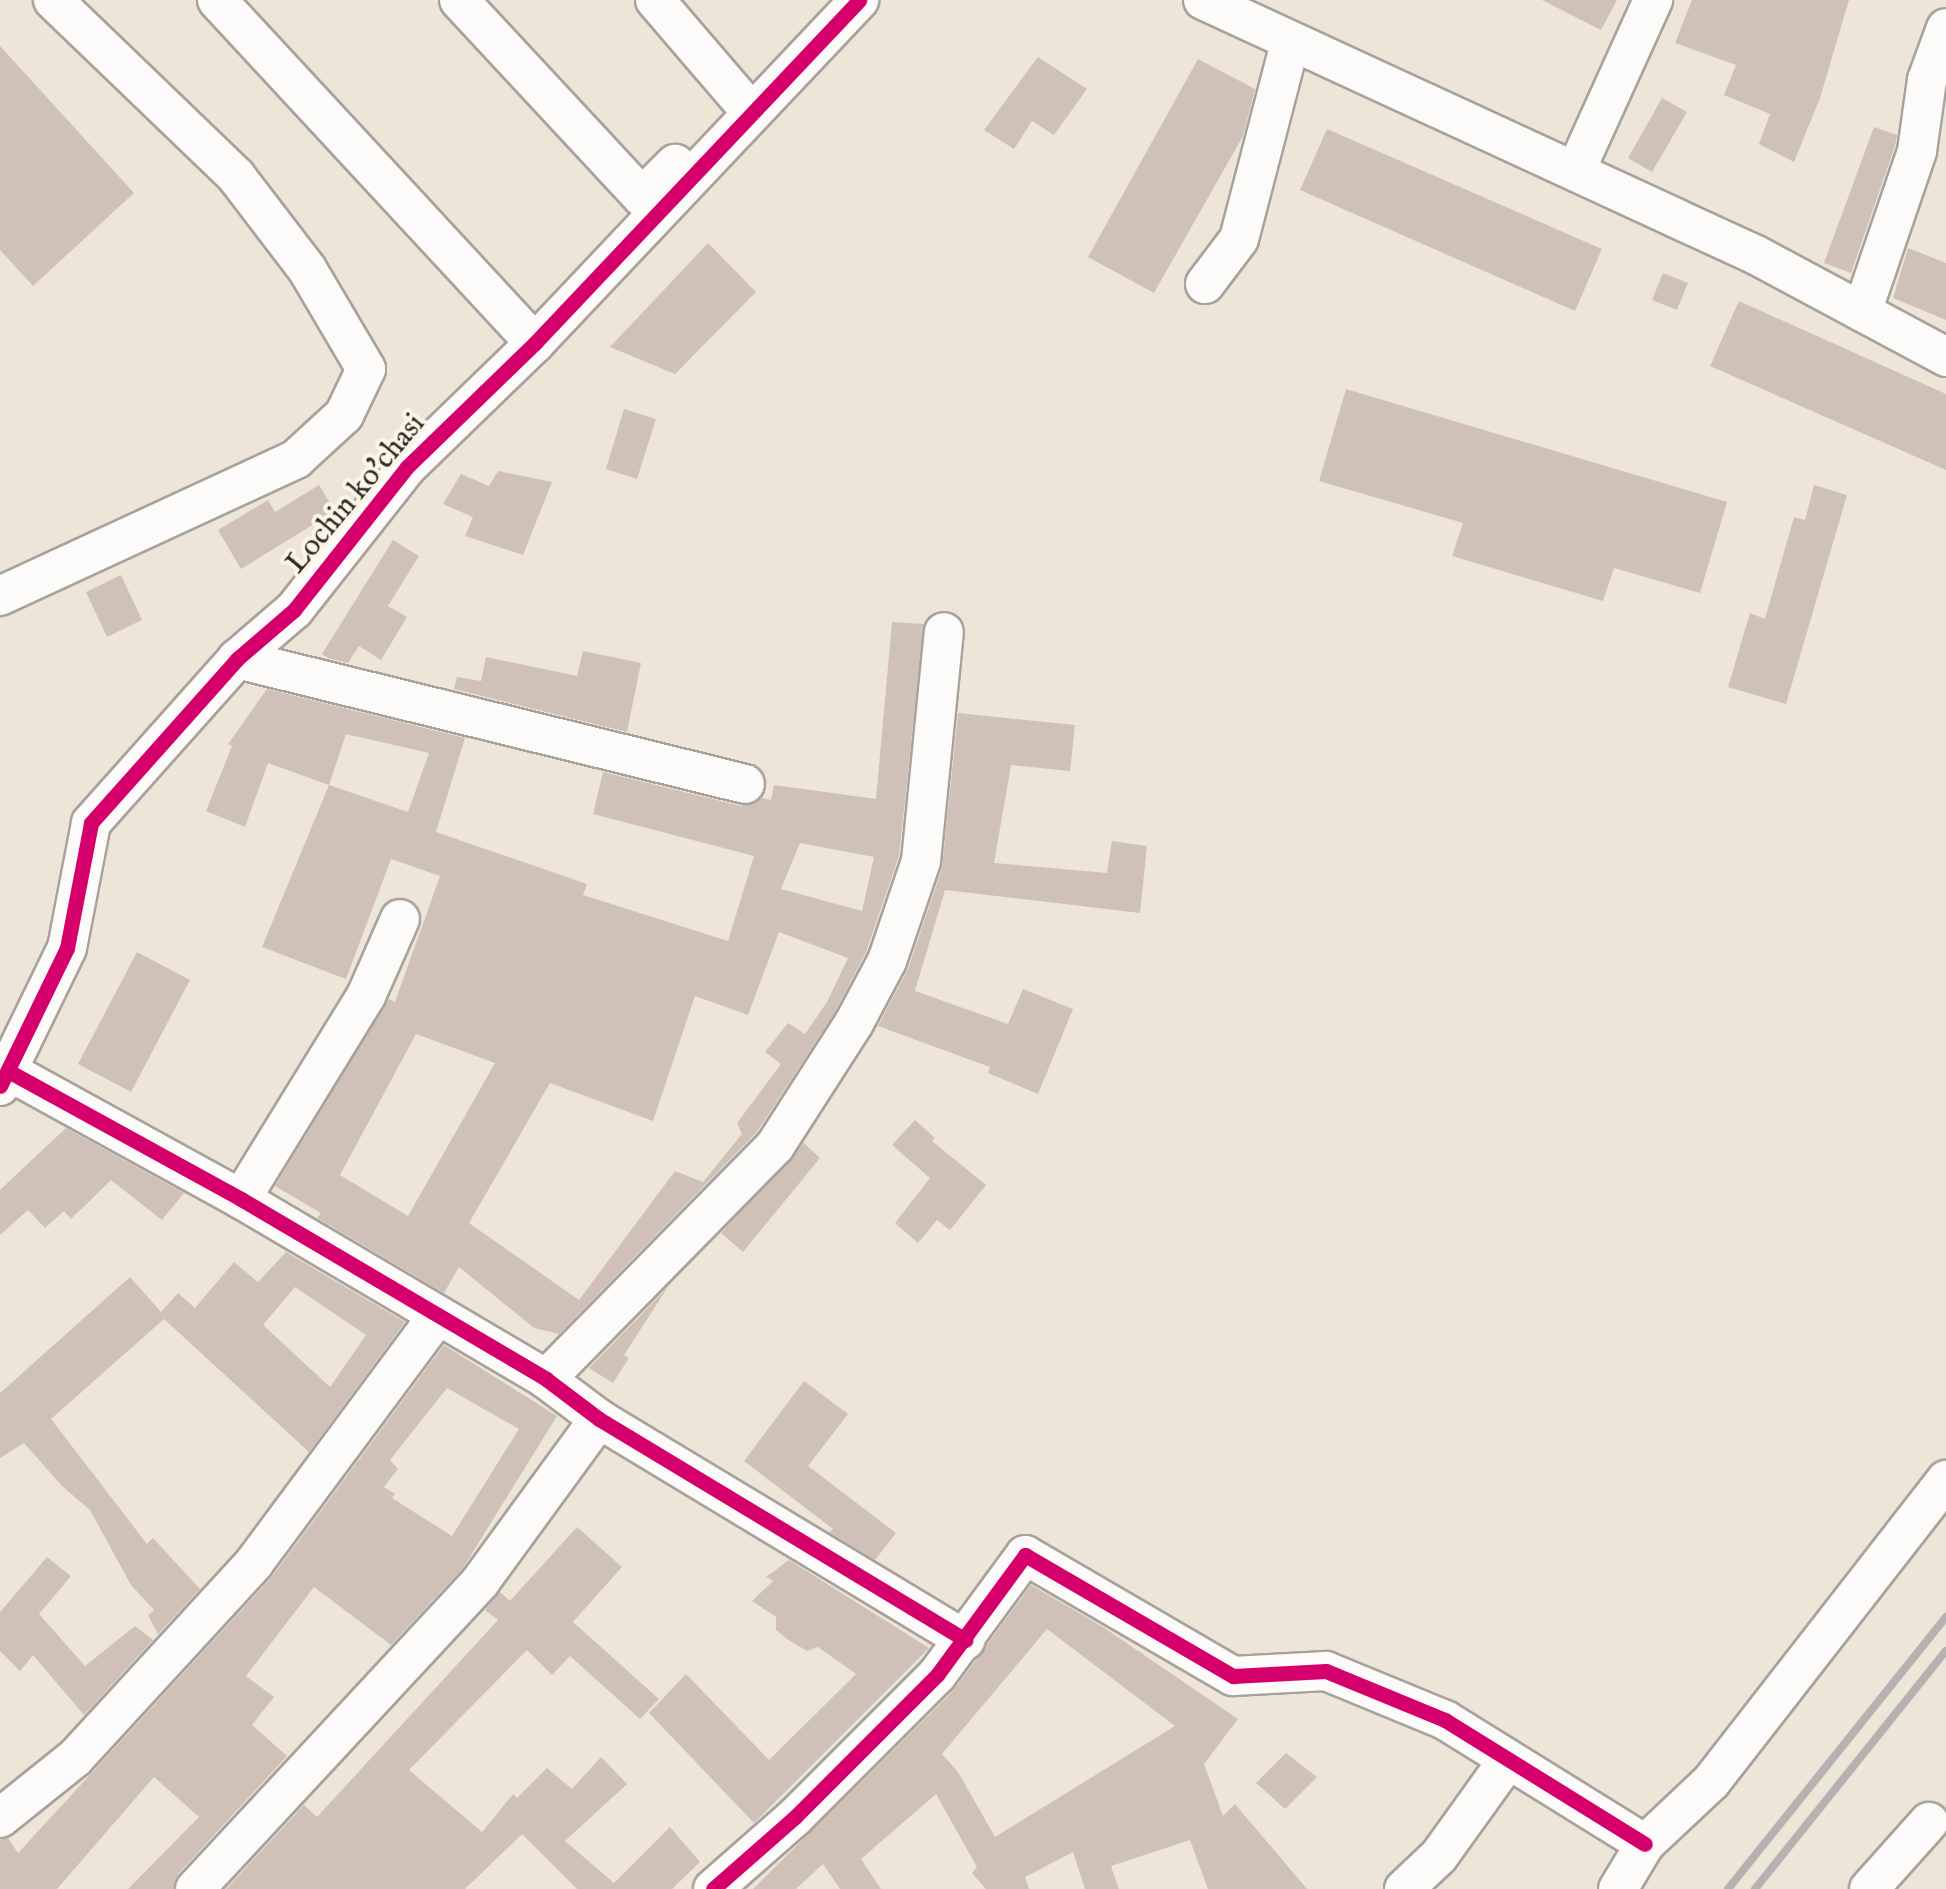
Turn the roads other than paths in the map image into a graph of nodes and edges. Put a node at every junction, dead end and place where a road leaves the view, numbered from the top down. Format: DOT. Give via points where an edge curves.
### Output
graph roads {
  1 [pos="53,0"];
  2 [pos="218,0"];
  3 [pos="460,0"];
  4 [pos="655,0"];
  5 [pos="832,0"];
  6 [pos="859,0"];
  7 [pos="1203,0"];
  8 [pos="1653,0"];
  9 [pos="1946,28"];
  10 [pos="1290,43"];
  11 [pos="739,98"];
  12 [pos="1576,170"];
  13 [pos="1205,284"];
  14 [pos="1862,312"];
  15 [pos="535,343"];
  16 [pos="1946,357"];
  17 [pos="0,596"];
  18 [pos="944,632"];
  19 [pos="236,659"];
  20 [pos="744,784"];
  21 [pos="400,919"];
  22 [pos="5,1079"];
  23 [pos="241,1200"];
  24 [pos="436,1317"];
  25 [pos="546,1378"];
  26 [pos="599,1419"];
  27 [pos="1946,1480"];
  28 [pos="965,1640"];
  29 [pos="1508,1760"];
  30 [pos="0,1818"];
  31 [pos="1940,1819"];
  32 [pos="1645,1844"];
  33 [pos="195,1889"];
  34 [pos="714,1889"];
  35 [pos="1404,1889"];
  36 [pos="1618,1889"];
  37 [pos="1868,1889"];
  1 -- 17 [label="street" via="236,176 307,269 366,369 344,415 296,458"];
  2 -- 15 [label="street"];
  3 -- 11 [label="street" via="642,198"];
  4 -- 11 [label="street"];
  5 -- 11 [label="street"];
  6 -- 15 [label="street, Lochin ko'chasi"];
  7 -- 10 [label="street"];
  8 -- 12 [label="street"];
  9 -- 14 [label="street" via="1927,80 1917,151"];
  10 -- 12 [label="street"];
  10 -- 13 [label="street" via="1239,239"];
  12 -- 14 [label="street"];
  14 -- 16 [label="street"];
  15 -- 19 [label="street, Lochin ko'chasi" via="407,467 294,610"];
  18 -- 25 [label="street" via="921,862 887,961 854,1023 775,1146"];
  19 -- 20 [label="street"];
  19 -- 22 [label="street, Lochin ko'chasi" via="91,824 67,948"];
  21 -- 23 [label="street" via="366,996"];
  22 -- 23 [label="street"];
  23 -- 24 [label="street"];
  24 -- 25 [label="street"];
  24 -- 30 [label="street" via="254,1563 75,1758"];
  25 -- 26 [label="street"];
  26 -- 28 [label="street"];
  26 -- 33 [label="street" via="480,1582"];
  27 -- 32 [label="street" via="1711,1782"];
  28 -- 29 [label="street" via="1024,1555 1233,1676 1326,1671 1445,1720"];
  28 -- 34 [label="street" via="808,1804"];
  29 -- 32 [label="street"];
  29 -- 35 [label="street" via="1439,1856"];
  31 -- 37 [label="street"];
  32 -- 36 [label="street"];
}
